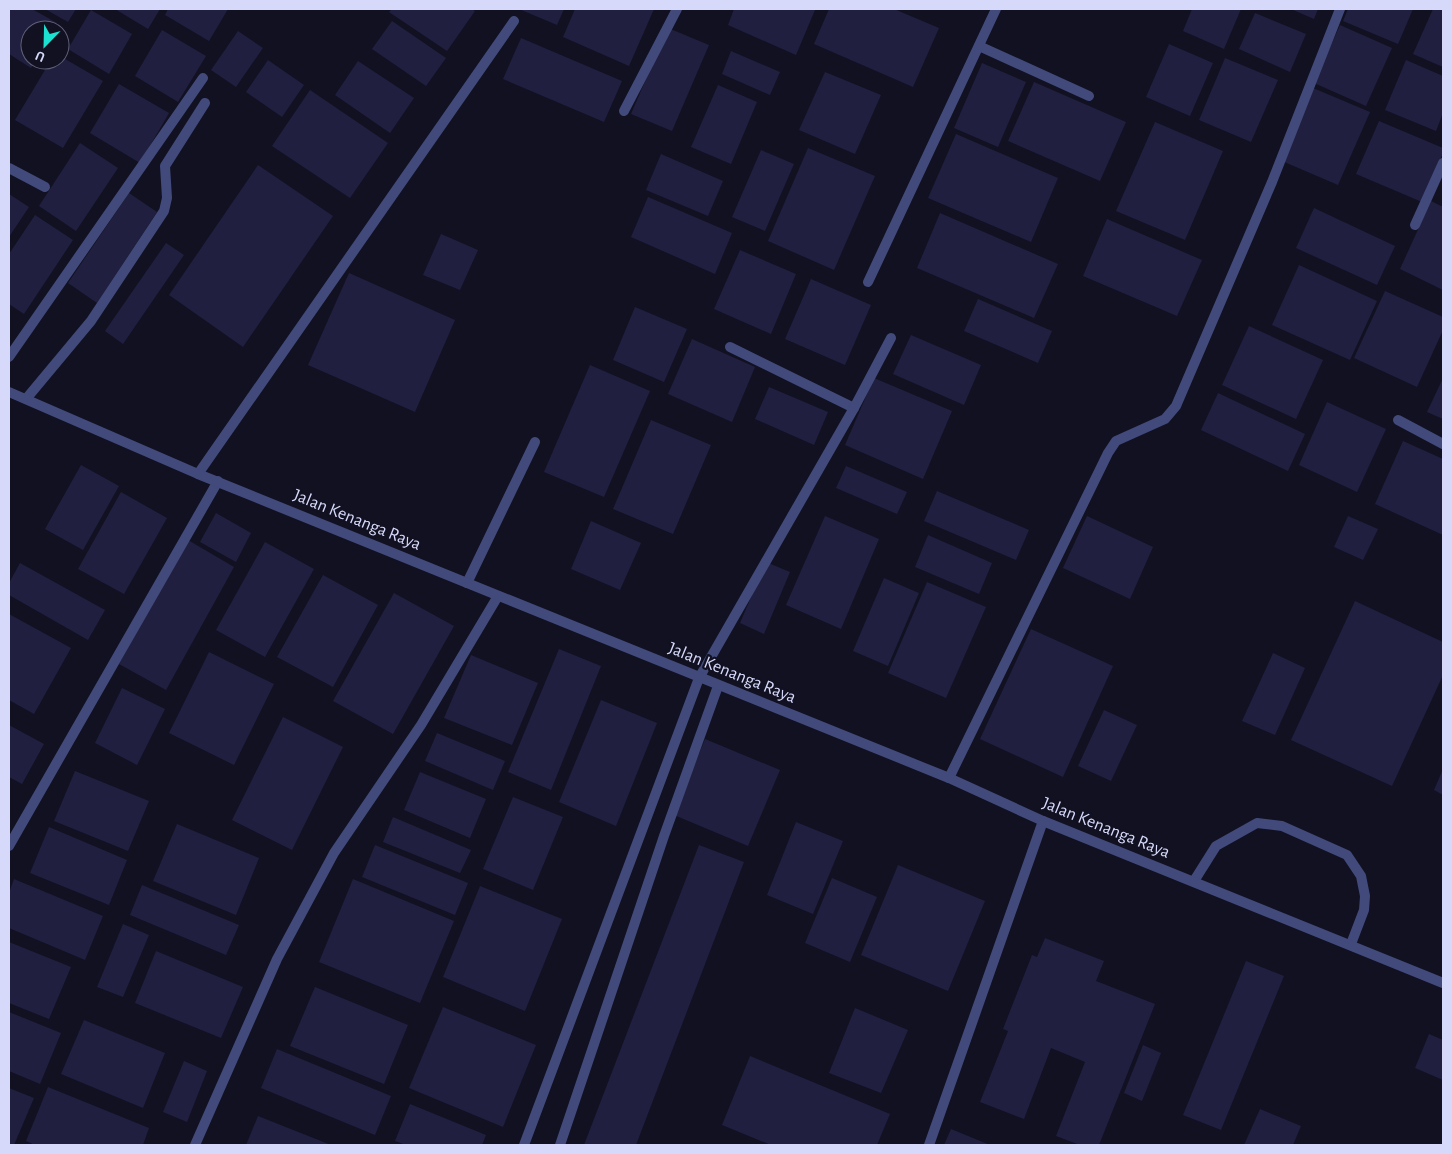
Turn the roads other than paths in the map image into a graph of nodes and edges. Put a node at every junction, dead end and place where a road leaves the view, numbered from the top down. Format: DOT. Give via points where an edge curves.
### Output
graph roads {
  1 [pos="677,9"];
  2 [pos="996,9"];
  3 [pos="1340,9"];
  4 [pos="514,21"];
  5 [pos="979,46"];
  6 [pos="203,78"];
  7 [pos="1089,96"];
  8 [pos="205,103"];
  9 [pos="624,111"];
  10 [pos="1443,163"];
  11 [pos="9,168"];
  12 [pos="45,187"];
  13 [pos="1415,225"];
  14 [pos="868,282"];
  15 [pos="891,338"];
  16 [pos="730,347"];
  17 [pos="9,357"];
  18 [pos="9,392"];
  19 [pos="26,399"];
  20 [pos="854,408"];
  21 [pos="1398,420"];
  22 [pos="535,442"];
  23 [pos="1443,444"];
  24 [pos="198,474"];
  25 [pos="218,481"];
  26 [pos="467,583"];
  27 [pos="498,596"];
  28 [pos="699,678"];
  29 [pos="718,686"];
  30 [pos="949,778"];
  31 [pos="1043,821"];
  32 [pos="9,846"];
  33 [pos="1194,882"];
  34 [pos="1351,944"];
  35 [pos="1443,983"];
  36 [pos="195,1145"];
  37 [pos="524,1145"];
  38 [pos="560,1145"];
  39 [pos="929,1145"];
  1 -- 9 [label="street"];
  2 -- 5 [label="street"];
  3 -- 30 [label="street" via="1272,182 1176,406 1165,419 1116,441 1108,453"];
  4 -- 24 [label="street"];
  5 -- 7 [label="street"];
  5 -- 14 [label="street"];
  6 -- 17 [label="street"];
  8 -- 19 [label="street" via="164,166 167,198 164,211 91,321"];
  10 -- 13 [label="street"];
  11 -- 12 [label="street"];
  15 -- 20 [label="street"];
  16 -- 20 [label="street"];
  18 -- 19 [label="street, Jalan Kenanga Raya"];
  19 -- 24 [label="street, Jalan Kenanga Raya"];
  20 -- 28 [label="street"];
  21 -- 23 [label="street"];
  22 -- 26 [label="street"];
  24 -- 25 [label="street, Jalan Kenanga Raya"];
  25 -- 26 [label="street, Jalan Kenanga Raya"];
  25 -- 32 [label="street"];
  26 -- 27 [label="street, Jalan Kenanga Raya"];
  27 -- 28 [label="street, Jalan Kenanga Raya"];
  27 -- 36 [label="street" via="421,725 334,853 278,959"];
  28 -- 29 [label="street, Jalan Kenanga Raya"];
  28 -- 37 [label="street"];
  29 -- 30 [label="street, Jalan Kenanga Raya"];
  29 -- 38 [label="street"];
  30 -- 31 [label="street, Jalan Kenanga Raya"];
  31 -- 33 [label="street, Jalan Kenanga Raya"];
  31 -- 39 [label="street"];
  33 -- 34 [label="street, Jalan Kenanga Raya"];
  33 -- 34 [label="street" via="1216,846 1257,824 1282,826 1347,855 1361,876 1364,910"];
  34 -- 35 [label="street, Jalan Kenanga Raya"];
}
